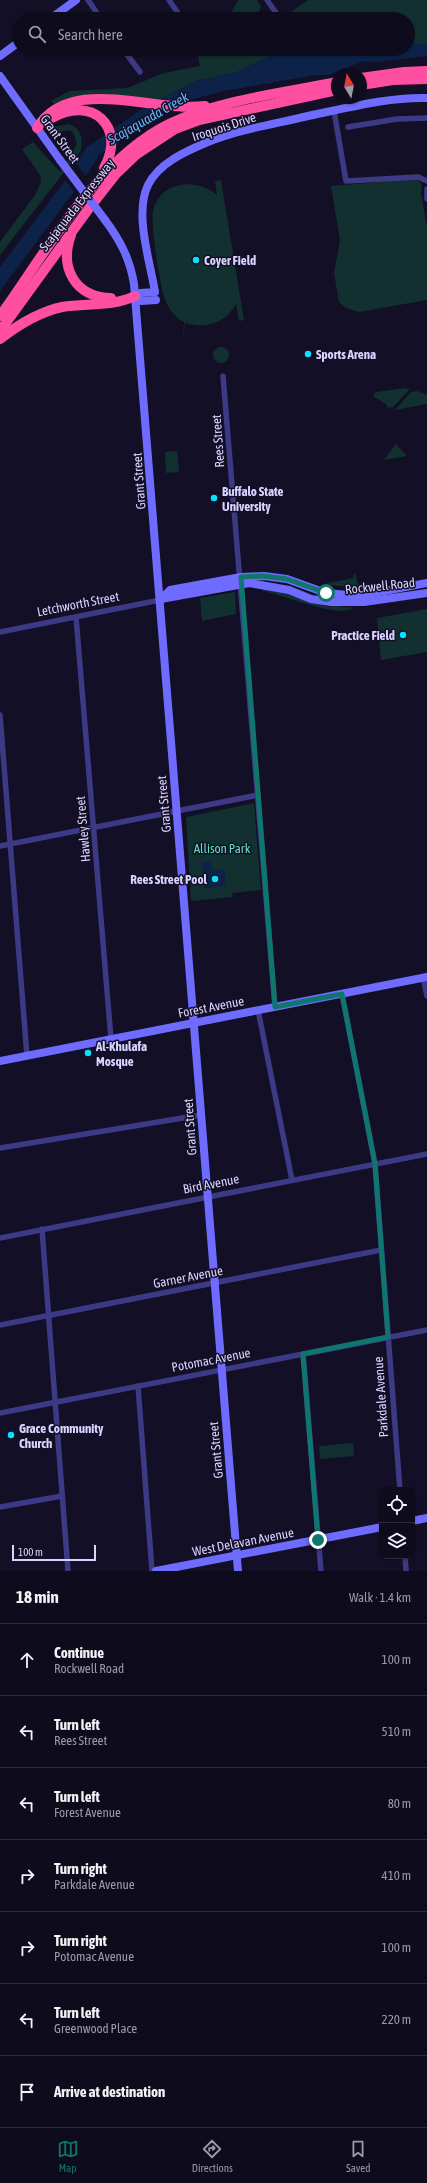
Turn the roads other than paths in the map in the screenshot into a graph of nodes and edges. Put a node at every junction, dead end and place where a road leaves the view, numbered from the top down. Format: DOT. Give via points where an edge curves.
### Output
graph roads {
  1 [pos="76,0"];
  2 [pos="88,0"];
  3 [pos="169,0"];
  4 [pos="267,0"];
  5 [pos="60,12"];
  6 [pos="96,12"];
  7 [pos="177,12"];
  8 [pos="276,12"];
  9 [pos="12,47"];
  10 [pos="0,56"];
  11 [pos="128,56"];
  12 [pos="427,71"];
  13 [pos="140,72"];
  14 [pos="0,76"];
  15 [pos="367,77"];
  16 [pos="427,79"];
  17 [pos="331,83"];
  18 [pos="367,84"];
  19 [pos="331,91"];
  20 [pos="427,98"];
  21 [pos="225,105"];
  22 [pos="334,111"];
  23 [pos="427,118"];
  24 [pos="348,126"];
  25 [pos="37,128"];
  26 [pos="427,181"];
  27 [pos="96,184"];
  28 [pos="427,189"];
  29 [pos="427,199"];
  30 [pos="75,226"];
  31 [pos="134,296"];
  32 [pos="0,316"];
  33 [pos="0,331"];
  34 [pos="0,339"];
  35 [pos="223,376"];
  36 [pos="241,581"];
  37 [pos="427,583"];
  38 [pos="427,593"];
  39 [pos="160,600"];
  40 [pos="76,617"];
  41 [pos="0,632"];
  42 [pos="0,715"];
  43 [pos="258,795"];
  44 [pos="177,811"];
  45 [pos="94,828"];
  46 [pos="10,844"];
  47 [pos="0,846"];
  48 [pos="425,977"];
  49 [pos="342,994"];
  50 [pos="427,996"];
  51 [pos="275,1007"];
  52 [pos="258,1010"];
  53 [pos="194,1023"];
  54 [pos="111,1039"];
  55 [pos="27,1056"];
  56 [pos="0,1061"];
  57 [pos="200,1116"];
  58 [pos="0,1148"];
  59 [pos="427,1154"];
  60 [pos="375,1164"];
  61 [pos="292,1180"];
  62 [pos="207,1196"];
  63 [pos="42,1230"];
  64 [pos="0,1238"];
  65 [pos="381,1250"];
  66 [pos="215,1283"];
  67 [pos="49,1316"];
  68 [pos="0,1325"];
  69 [pos="427,1330"];
  70 [pos="388,1337"];
  71 [pos="303,1354"];
  72 [pos="221,1369"];
  73 [pos="138,1386"];
  74 [pos="55,1402"];
  75 [pos="0,1413"];
  76 [pos="400,1487"];
  77 [pos="62,1496"];
  78 [pos="0,1507"];
  79 [pos="427,1518"];
  80 [pos="415,1520"];
  81 [pos="379,1528"];
  82 [pos="318,1540"];
  83 [pos="237,1555"];
  84 [pos="405,1559"];
  85 [pos="68,1571"];
  86 [pos="152,1571"];
  87 [pos="156,1571"];
  88 [pos="238,1571"];
  89 [pos="321,1571"];
  90 [pos="406,1571"];
  1 -- 5 [label="street"];
  2 -- 6 [label="street"];
  3 -- 7 [label="street"];
  4 -- 8 [label="street"];
  9 -- 10 [label="street"];
  11 -- 13 [label="street"];
  12 -- 15 [label="highway"];
  14 -- 25 [label="street, Grant Street"];
  16 -- 18 [label="highway"];
  17 -- 21 [label="highway, Scajaquada Expressway"];
  19 -- 30 [label="highway, Scajaquada Expressway" via="226,112 175,129 137,154 116,174"];
  20 -- 22 [label="street, Iroquois Drive" via="374,102"];
  21 -- 25 [label="highway" via="182,108 94,99 76,100 55,108 44,117"];
  21 -- 27 [label="highway, Scajaquada Expressway" via="169,124 125,153"];
  22 -- 26 [label="street" via="346,181 418,177"];
  22 -- 31 [label="street, Iroquois Drive" via="261,126 208,142 174,158 156,172 148,184 142,207 156,296 140,293"];
  23 -- 24 [label="street" via="397,119"];
  25 -- 27 [label="highway" via="62,112 77,109 94,113 103,120 112,139 111,153"];
  25 -- 31 [label="street, Grant Street, bridge" via="117,236 132,270"];
  27 -- 32 [label="highway, Scajaquada Expressway"];
  28 -- 29 [label="street"];
  30 -- 31 [label="highway" via="66,253 74,281 94,296"];
  30 -- 33 [label="highway, Scajaquada Expressway"];
  31 -- 34 [label="highway" via="120,302 51,310 31,318"];
  31 -- 39 [label="street, Grant Street"];
  35 -- 36 [label="street, Rees Street"];
  36 -- 37 [label="street, Rockwell Road" via="264,576 287,579 326,593 348,595 363,595"];
  36 -- 38 [label="street, Rockwell Road" via="264,584 311,599 331,602 368,602"];
  36 -- 39 [label="street, Letchworth Street"];
  36 -- 43 [label="street, Rees Street"];
  39 -- 40 [label="street, Letchworth Street"];
  39 -- 44 [label="street, Grant Street"];
  40 -- 41 [label="street, Letchworth Street"];
  40 -- 45 [label="street, Hawley Street"];
  42 -- 46 [label="street"];
  43 -- 44 [label="street"];
  43 -- 51 [label="street, Rees Street"];
  44 -- 45 [label="street"];
  44 -- 53 [label="street, Grant Street"];
  45 -- 46 [label="street"];
  45 -- 54 [label="street, Hawley Street"];
  46 -- 47 [label="street"];
  46 -- 55 [label="street"];
  48 -- 49 [label="street, Forest Avenue"];
  48 -- 50 [label="street"];
  49 -- 51 [label="street, Forest Avenue"];
  49 -- 60 [label="street, Parkdale Avenue"];
  51 -- 52 [label="street, Forest Avenue"];
  52 -- 53 [label="street, Forest Avenue"];
  52 -- 61 [label="street"];
  53 -- 54 [label="street, Forest Avenue"];
  53 -- 57 [label="street, Grant Street"];
  54 -- 55 [label="street, Forest Avenue"];
  55 -- 56 [label="street, Forest Avenue"];
  57 -- 58 [label="street"];
  57 -- 62 [label="street, Grant Street"];
  59 -- 60 [label="street, Bird Avenue"];
  60 -- 61 [label="street, Bird Avenue"];
  60 -- 65 [label="street, Parkdale Avenue"];
  61 -- 62 [label="street, Bird Avenue"];
  62 -- 63 [label="street, Bird Avenue"];
  62 -- 66 [label="street, Grant Street"];
  63 -- 64 [label="street, Bird Avenue"];
  63 -- 67 [label="street"];
  65 -- 66 [label="street, Garner Avenue"];
  65 -- 70 [label="street, Parkdale Avenue"];
  66 -- 67 [label="street, Garner Avenue"];
  66 -- 72 [label="street, Grant Street"];
  67 -- 68 [label="street, Garner Avenue"];
  67 -- 74 [label="street"];
  69 -- 70 [label="street, Potomac Avenue"];
  70 -- 71 [label="street, Potomac Avenue"];
  70 -- 76 [label="street, Parkdale Avenue"];
  71 -- 72 [label="street, Potomac Avenue"];
  71 -- 82 [label="street"];
  72 -- 73 [label="street, Potomac Avenue"];
  72 -- 83 [label="street, Grant Street"];
  73 -- 74 [label="street, Potomac Avenue"];
  73 -- 86 [label="street"];
  74 -- 75 [label="street, Potomac Avenue"];
  74 -- 77 [label="street"];
  77 -- 78 [label="street"];
  77 -- 85 [label="street"];
  79 -- 80 [label="street"];
  81 -- 82 [label="street, West Delavan Avenue"];
  82 -- 83 [label="street, West Delavan Avenue"];
  82 -- 89 [label="street"];
  83 -- 87 [label="street, West Delavan Avenue"];
  83 -- 88 [label="street, Grant Street"];
  84 -- 90 [label="street"];
}
